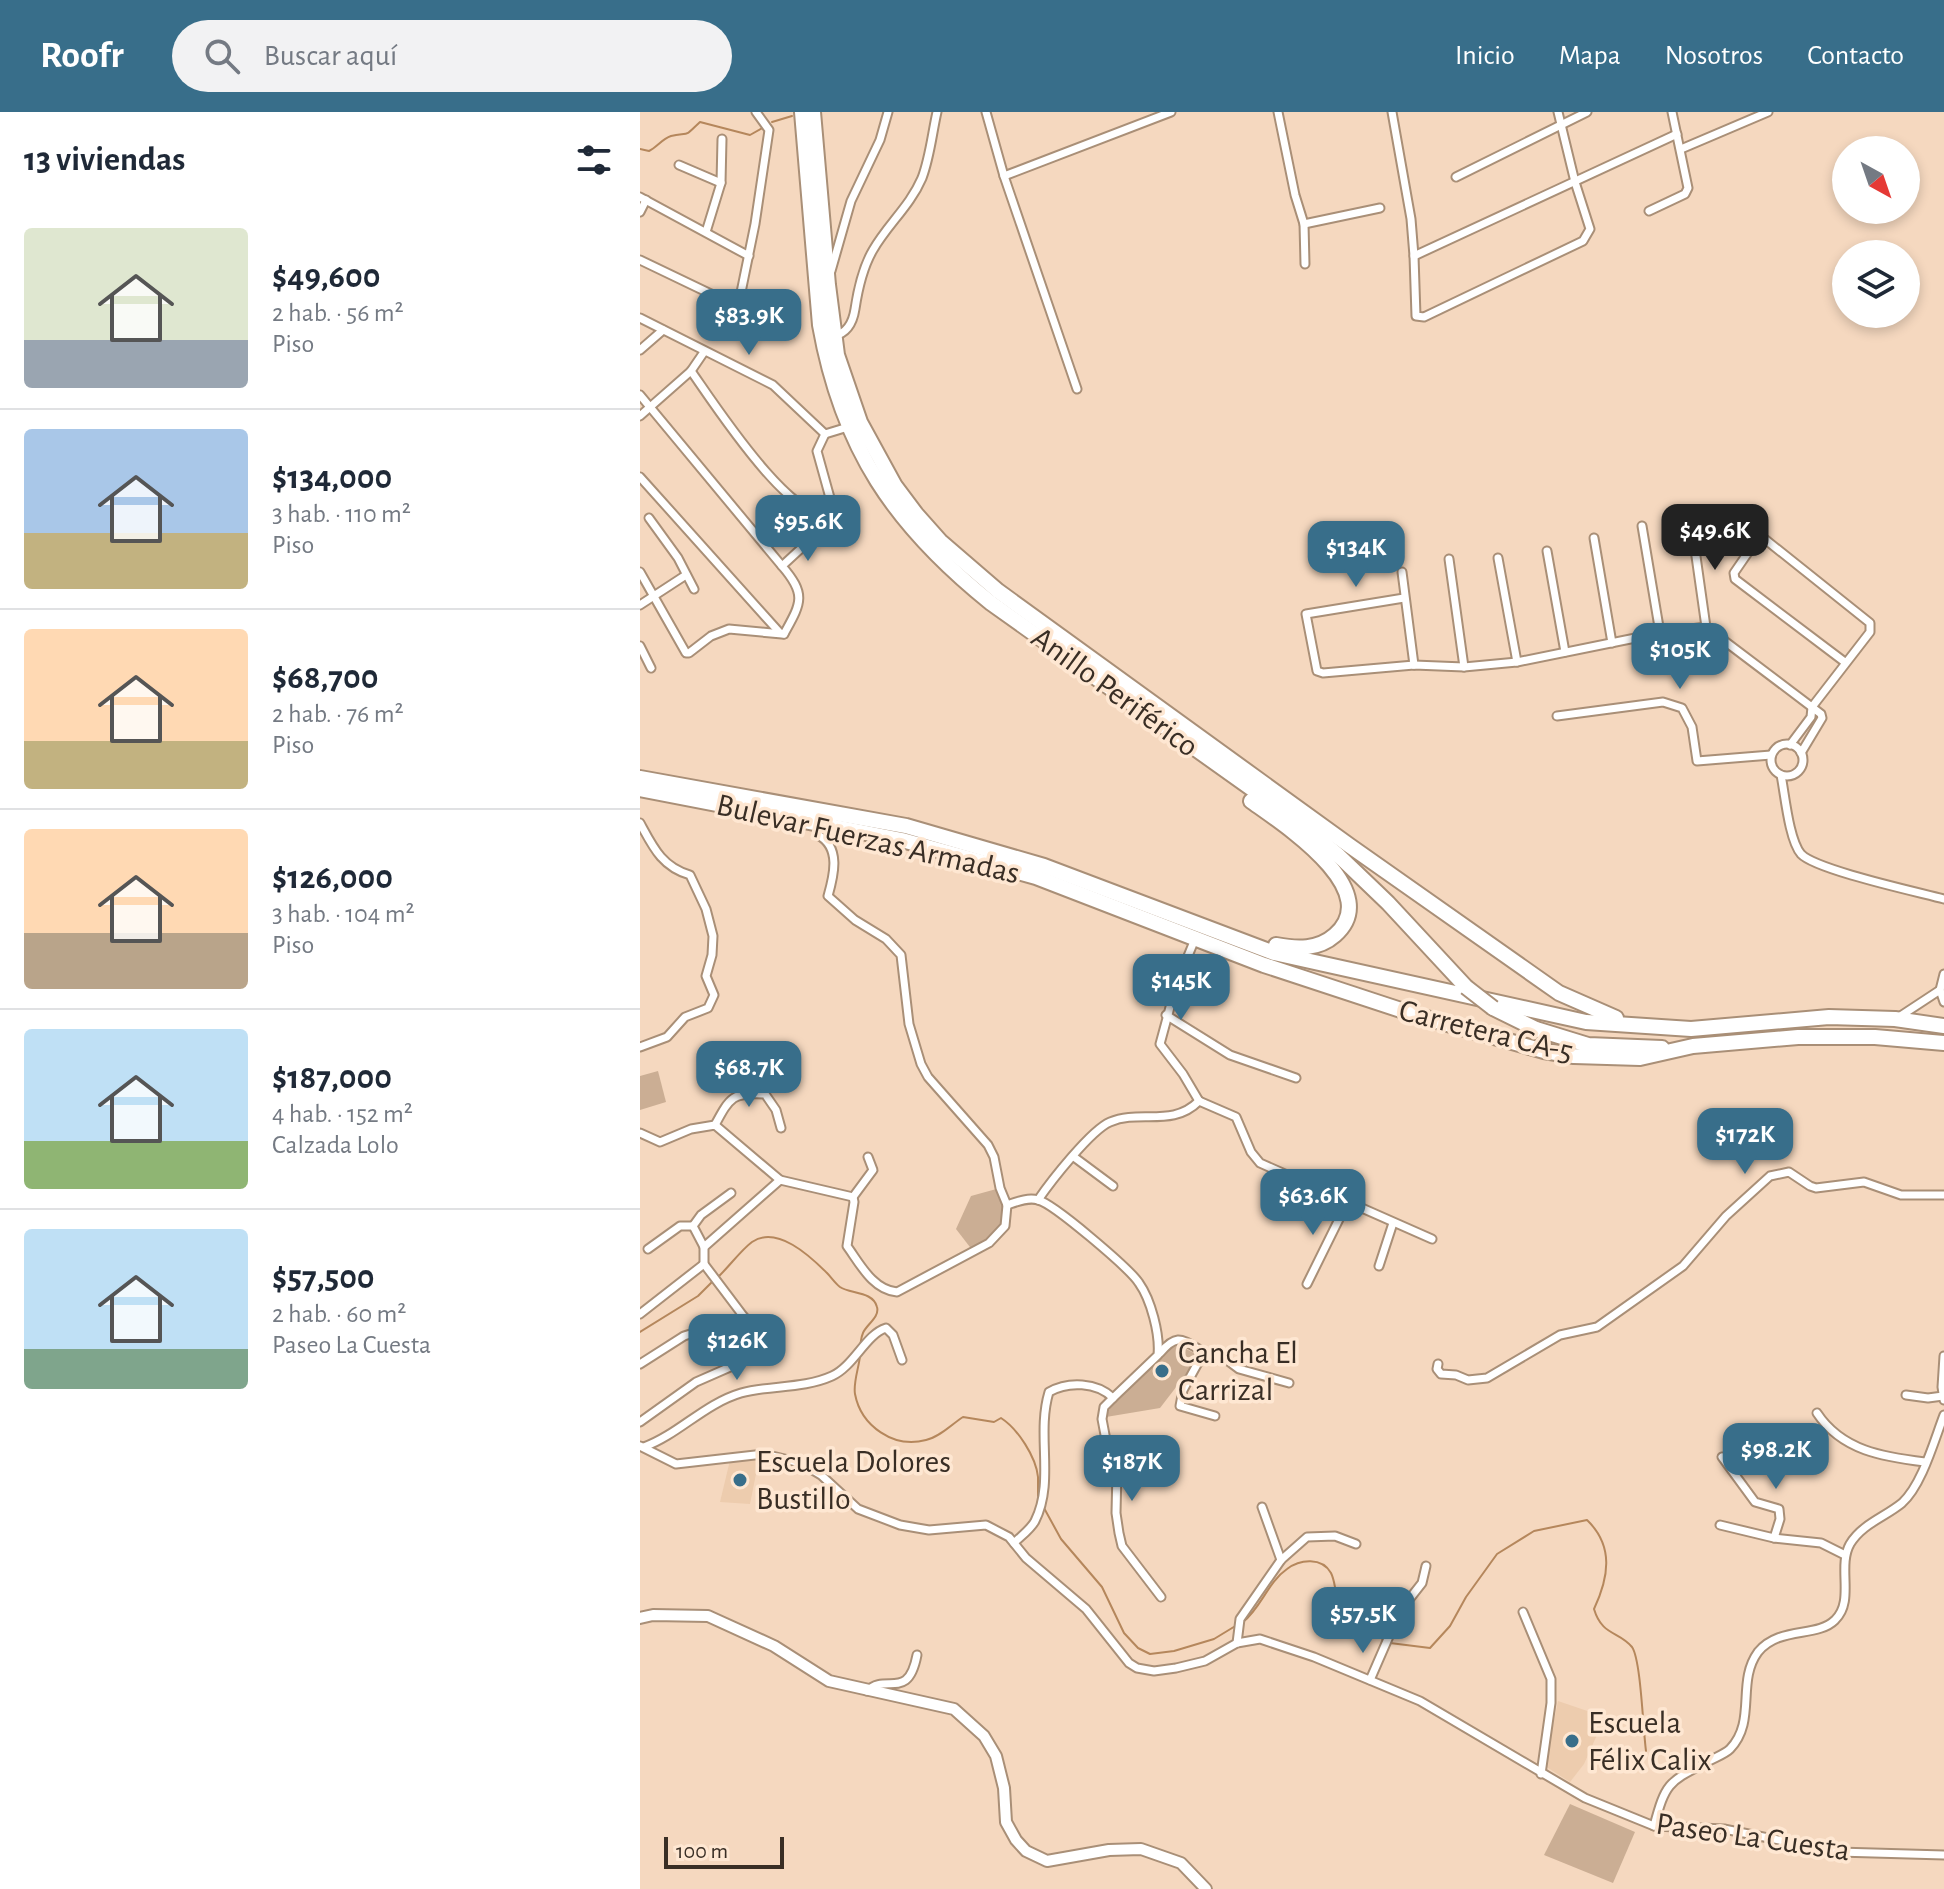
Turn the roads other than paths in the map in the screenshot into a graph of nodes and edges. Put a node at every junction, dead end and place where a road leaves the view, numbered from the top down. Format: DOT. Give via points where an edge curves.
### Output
graph roads {
  1 [pos="756,112"];
  2 [pos="805,112"];
  3 [pos="888,112"];
  4 [pos="937,112"];
  5 [pos="986,112"];
  6 [pos="1171,112"];
  7 [pos="1278,112"];
  8 [pos="1392,112"];
  9 [pos="1558,112"];
  10 [pos="1587,112"];
  11 [pos="1672,112"];
  12 [pos="1768,112"];
  13 [pos="1561,125"];
  14 [pos="1677,134"];
  15 [pos="722,139"];
  16 [pos="1681,149"];
  17 [pos="679,165"];
  18 [pos="1004,176"];
  19 [pos="1456,177"];
  20 [pos="1575,182"];
  21 [pos="721,183"];
  22 [pos="643,198"];
  23 [pos="1380,208"];
  24 [pos="1649,211"];
  25 [pos="640,212"];
  26 [pos="1304,224"];
  27 [pos="706,232"];
  28 [pos="749,256"];
  29 [pos="1414,256"];
  30 [pos="640,260"];
  31 [pos="1305,264"];
  32 [pos="828,285"];
  33 [pos="738,307"];
  34 [pos="640,318"];
  35 [pos="663,330"];
  36 [pos="790,331"];
  37 [pos="834,336"];
  38 [pos="640,350"];
  39 [pos="704,352"];
  40 [pos="691,371"];
  41 [pos="1077,389"];
  42 [pos="640,395"];
  43 [pos="650,407"];
  44 [pos="640,416"];
  45 [pos="848,427"];
  46 [pos="825,434"];
  47 [pos="640,477"];
  48 [pos="792,500"];
  49 [pos="649,518"];
  50 [pos="1691,521"];
  51 [pos="1642,526"];
  52 [pos="1594,538"];
  53 [pos="1547,551"];
  54 [pos="1498,558"];
  55 [pos="1449,559"];
  56 [pos="782,566"];
  57 [pos="640,572"];
  58 [pos="1402,572"];
  59 [pos="686,575"];
  60 [pos="694,589"];
  61 [pos="655,596"];
  62 [pos="1404,598"];
  63 [pos="640,605"];
  64 [pos="1706,627"];
  65 [pos="1660,633"];
  66 [pos="784,634"];
  67 [pos="1612,643"];
  68 [pos="640,646"];
  69 [pos="1565,652"];
  70 [pos="1517,662"];
  71 [pos="1846,663"];
  72 [pos="1414,665"];
  73 [pos="1464,667"];
  74 [pos="651,668"];
  75 [pos="1103,683"];
  76 [pos="1812,707"];
  77 [pos="1557,716"];
  78 [pos="1790,745"];
  79 [pos="1801,753"];
  80 [pos="1771,755"];
  81 [pos="1781,775"];
  82 [pos="640,778"];
  83 [pos="640,789"];
  84 [pos="640,823"];
  85 [pos="819,824"];
  86 [pos="1944,899"];
  87 [pos="1134,901"];
  88 [pos="1137,917"];
  89 [pos="1195,939"];
  90 [pos="1944,974"];
  91 [pos="1940,990"];
  92 [pos="1944,1002"];
  93 [pos="1166,1015"];
  94 [pos="1895,1019"];
  95 [pos="1632,1024"];
  96 [pos="1944,1026"];
  97 [pos="1944,1043"];
  98 [pos="1693,1046"];
  99 [pos="640,1047"];
  100 [pos="1296,1078"];
  101 [pos="1199,1101"];
  102 [pos="715,1125"];
  103 [pos="781,1128"];
  104 [pos="640,1133"];
  105 [pos="868,1157"];
  106 [pos="1074,1157"];
  107 [pos="780,1180"];
  108 [pos="1113,1186"];
  109 [pos="731,1193"];
  110 [pos="1944,1195"];
  111 [pos="853,1197"];
  112 [pos="1038,1200"];
  113 [pos="1347,1203"];
  114 [pos="1007,1205"];
  115 [pos="1393,1223"];
  116 [pos="693,1226"];
  117 [pos="1432,1239"];
  118 [pos="704,1247"];
  119 [pos="648,1249"];
  120 [pos="704,1264"];
  121 [pos="1379,1266"];
  122 [pos="1307,1284"];
  123 [pos="640,1314"];
  124 [pos="744,1317"];
  125 [pos="1204,1352"];
  126 [pos="1158,1355"];
  127 [pos="1944,1356"];
  128 [pos="902,1360"];
  129 [pos="640,1364"];
  130 [pos="1438,1364"];
  131 [pos="1289,1383"];
  132 [pos="1906,1395"];
  133 [pos="1113,1398"];
  134 [pos="1944,1398"];
  135 [pos="1817,1413"];
  136 [pos="1944,1415"];
  137 [pos="1215,1416"];
  138 [pos="640,1422"];
  139 [pos="642,1447"];
  140 [pos="1722,1457"];
  141 [pos="1925,1462"];
  142 [pos="1262,1507"];
  143 [pos="1720,1525"];
  144 [pos="1774,1538"];
  145 [pos="1014,1543"];
  146 [pos="1356,1544"];
  147 [pos="1845,1555"];
  148 [pos="1281,1560"];
  149 [pos="1426,1566"];
  150 [pos="1161,1597"];
  151 [pos="1523,1612"];
  152 [pos="640,1618"];
  153 [pos="1237,1643"];
  154 [pos="917,1655"];
  155 [pos="1370,1680"];
  156 [pos="867,1691"];
  157 [pos="1541,1774"];
  158 [pos="1654,1826"];
  159 [pos="1944,1855"];
  160 [pos="1206,1889"];
  1 -- 28 [label="street" via="769,130"];
  2 -- 32 [label="highway, Anillo Periférico"];
  2 -- 45 [label="highway, Anillo Periférico" via="820,325"];
  3 -- 32 [label="street" via="851,201"];
  4 -- 37 [label="street" via="921,180 873,249 849,326"];
  5 -- 18 [label="street"];
  6 -- 18 [label="street"];
  7 -- 26 [label="street"];
  8 -- 29 [label="street"];
  9 -- 13 [label="street"];
  10 -- 13 [label="street"];
  11 -- 14 [label="street"];
  12 -- 16 [label="street"];
  13 -- 19 [label="street"];
  13 -- 20 [label="street"];
  14 -- 16 [label="street"];
  14 -- 20 [label="street"];
  15 -- 21 [label="street"];
  16 -- 24 [label="street" via="1685,194"];
  17 -- 21 [label="street"];
  18 -- 41 [label="street"];
  20 -- 29 [label="street"];
  20 -- 29 [label="street" via="1590,229 1583,241 1424,317 1416,316"];
  21 -- 27 [label="street"];
  22 -- 25 [label="street"];
  22 -- 27 [label="street"];
  23 -- 26 [label="street"];
  26 -- 31 [label="street"];
  27 -- 28 [label="street"];
  28 -- 33 [label="street"];
  30 -- 33 [label="street"];
  32 -- 37 [label="highway, Anillo Periférico"];
  33 -- 36 [label="street"];
  34 -- 35 [label="street"];
  35 -- 38 [label="street"];
  35 -- 39 [label="street"];
  37 -- 95 [label="highway, Anillo Periférico" via="846,387 875,454 916,514 966,565 1559,993"];
  39 -- 40 [label="street"];
  39 -- 46 [label="street" via="773,385"];
  40 -- 43 [label="street"];
  40 -- 48 [label="street"];
  42 -- 43 [label="street"];
  43 -- 44 [label="street"];
  43 -- 56 [label="street"];
  45 -- 46 [label="street"];
  45 -- 75 [label="highway, Anillo Periférico" via="880,487 926,547 991,603"];
  46 -- 48 [label="street" via="817,451 831,510 819,514"];
  47 -- 66 [label="street"];
  48 -- 56 [label="street" via="810,523 812,535"];
  49 -- 59 [label="street"];
  50 -- 64 [label="street"];
  51 -- 65 [label="street"];
  52 -- 67 [label="street"];
  53 -- 69 [label="street"];
  54 -- 70 [label="street"];
  55 -- 73 [label="street"];
  56 -- 66 [label="street" via="797,584 799,597"];
  57 -- 61 [label="street"];
  58 -- 62 [label="street"];
  59 -- 60 [label="street"];
  59 -- 61 [label="street"];
  61 -- 63 [label="street"];
  61 -- 66 [label="street" via="686,653 729,629"];
  62 -- 72 [label="street"];
  62 -- 72 [label="street" via="1313,611 1305,620 1317,671"];
  64 -- 65 [label="street"];
  64 -- 76 [label="street"];
  65 -- 67 [label="street"];
  67 -- 69 [label="street"];
  68 -- 74 [label="street"];
  69 -- 70 [label="street"];
  70 -- 73 [label="street"];
  71 -- 71 [label="street" via="1870,632 1870,623 1766,540 1756,541 1735,579"];
  71 -- 76 [label="street"];
  72 -- 73 [label="street"];
  75 -- 87 [label="highway" via="1303,841 1338,875 1349,900 1348,914 1336,934 1299,948"];
  75 -- 98 [label="highway, Anillo Periférico, bridge" via="1297,821 1493,1008 1588,1045"];
  76 -- 78 [label="street" via="1811,717"];
  76 -- 79 [label="street" via="1822,718"];
  77 -- 80 [label="street" via="1663,702 1682,708 1692,727 1697,761"];
  78 -- 79 [label="street"];
  78 -- 80 [label="street"];
  79 -- 81 [label="street" via="1799,771"];
  80 -- 81 [label="street" via="1772,767"];
  81 -- 86 [label="street" via="1795,844 1808,859"];
  82 -- 87 [label="highway, Bulevar Fuerzas Armadas" via="906,826 1044,866"];
  83 -- 85 [label="highway, Bulevar Fuerzas Armadas"];
  84 -- 99 [label="street" via="658,856 697,885 713,936 706,976 714,995 708,1008 685,1017 667,1037"];
  85 -- 88 [label="highway, Bulevar Fuerzas Armadas" via="902,840 1036,877"];
  85 -- 114 [label="street" via="818,835 830,844 834,856 828,896 897,948 921,1064 988,1145"];
  87 -- 95 [label="highway, Carretera CA-5" via="1274,953 1586,1022"];
  88 -- 89 [label="highway, Carretera CA-5"];
  89 -- 93 [label="street"];
  89 -- 98 [label="highway, Carretera CA-5" via="1419,1016 1544,1051 1640,1058"];
  90 -- 91 [label="street"];
  91 -- 92 [label="street"];
  91 -- 94 [label="street"];
  93 -- 100 [label="street" via="1230,1055"];
  93 -- 101 [label="street" via="1160,1044"];
  94 -- 95 [label="highway, Carretera CA-5" via="1829,1017 1691,1029"];
  94 -- 96 [label="highway, Carretera CA-5"];
  97 -- 98 [label="highway, Carretera CA-5" via="1798,1037"];
  101 -- 106 [label="street" via="1167,1117 1110,1121"];
  101 -- 113 [label="street" via="1236,1117 1260,1163"];
  102 -- 103 [label="street" via="733,1096 754,1093 771,1101"];
  102 -- 104 [label="street" via="660,1142"];
  102 -- 107 [label="street"];
  105 -- 111 [label="street" via="873,1170"];
  106 -- 108 [label="street"];
  106 -- 112 [label="street"];
  107 -- 111 [label="street"];
  107 -- 118 [label="street"];
  109 -- 116 [label="street"];
  110 -- 130 [label="street" via="1901,1195 1864,1182 1816,1188 1780,1172 1752,1190 1683,1266 1597,1327 1560,1335 1487,1378 1441,1374"];
  111 -- 114 [label="street" via="847,1246 875,1283 897,1292 989,1243 1005,1226"];
  112 -- 114 [label="street"];
  112 -- 126 [label="street" via="1074,1223 1139,1281 1159,1335"];
  113 -- 115 [label="street"];
  113 -- 122 [label="street"];
  115 -- 117 [label="street"];
  115 -- 121 [label="street"];
  116 -- 118 [label="street"];
  116 -- 119 [label="street" via="680,1226"];
  118 -- 120 [label="street"];
  120 -- 123 [label="street"];
  120 -- 124 [label="street"];
  124 -- 129 [label="street" via="684,1336"];
  124 -- 138 [label="street" via="762,1353 696,1382"];
  125 -- 126 [label="street" via="1178,1339"];
  125 -- 131 [label="street"];
  125 -- 137 [label="street" via="1180,1406"];
  126 -- 133 [label="street"];
  127 -- 134 [label="street"];
  128 -- 139 [label="street" via="893,1335 886,1328 877,1330 834,1375 742,1393"];
  132 -- 134 [label="street"];
  133 -- 145 [label="street" via="1091,1386 1068,1385 1049,1392 1043,1444 1046,1489 1035,1524"];
  133 -- 150 [label="street" via="1102,1419 1117,1471 1122,1546"];
  135 -- 141 [label="street" via="1838,1436 1868,1453"];
  136 -- 141 [label="street"];
  139 -- 145 [label="street, Paseo La Cuesta" via="676,1464 764,1454 801,1463 858,1509 900,1525 929,1530 986,1525"];
  140 -- 144 [label="street" via="1755,1502 1779,1509"];
  141 -- 147 [label="street" via="1903,1502 1863,1529"];
  142 -- 148 [label="street"];
  143 -- 144 [label="street"];
  144 -- 147 [label="street" via="1821,1543"];
  145 -- 153 [label="street, Paseo La Cuesta" via="1086,1609 1137,1668 1154,1671 1205,1661"];
  146 -- 148 [label="street" via="1335,1536 1307,1537"];
  147 -- 158 [label="street" via="1839,1615 1827,1625 1778,1637 1759,1652 1746,1680 1746,1718 1740,1734 1730,1750 1670,1782"];
  148 -- 153 [label="street" via="1240,1619"];
  149 -- 155 [label="street"];
  151 -- 157 [label="street" via="1551,1679"];
  152 -- 156 [label="street" via="708,1616 774,1646 829,1681"];
  153 -- 155 [label="street, Paseo La Cuesta" via="1260,1639 1281,1644"];
  154 -- 156 [label="street" via="912,1675 904,1681 872,1685"];
  155 -- 157 [label="street, Paseo La Cuesta" via="1420,1701"];
  156 -- 160 [label="street" via="954,1709 984,1736 996,1756 1006,1822 1016,1840 1037,1857 1047,1861 1141,1849 1181,1863"];
  157 -- 158 [label="street, Paseo La Cuesta"];
  158 -- 159 [label="street, Paseo La Cuesta" via="1724,1829 1838,1852"];
}
